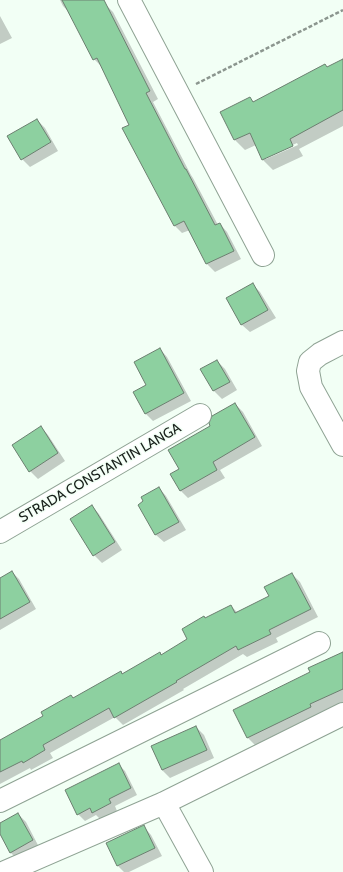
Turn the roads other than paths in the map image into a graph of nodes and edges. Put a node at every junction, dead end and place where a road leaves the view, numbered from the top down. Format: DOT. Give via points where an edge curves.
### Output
graph roads {
  1 [pos="129,0"];
  2 [pos="263,255"];
  3 [pos="343,342"];
  4 [pos="200,415"];
  5 [pos="343,445"];
  6 [pos="0,532"];
  7 [pos="319,643"];
  8 [pos="343,714"];
  9 [pos="0,801"];
  10 [pos="164,803"];
  11 [pos="20,869"];
  12 [pos="202,872"];
  1 -- 2 [label="street"];
  3 -- 5 [label="street" via="310,362 308,371 311,387"];
  4 -- 6 [label="street, STRADA CONSTANTIN LANGA"];
  7 -- 9 [label="street"];
  8 -- 10 [label="street"];
  10 -- 11 [label="street"];
  10 -- 12 [label="street"];
}
